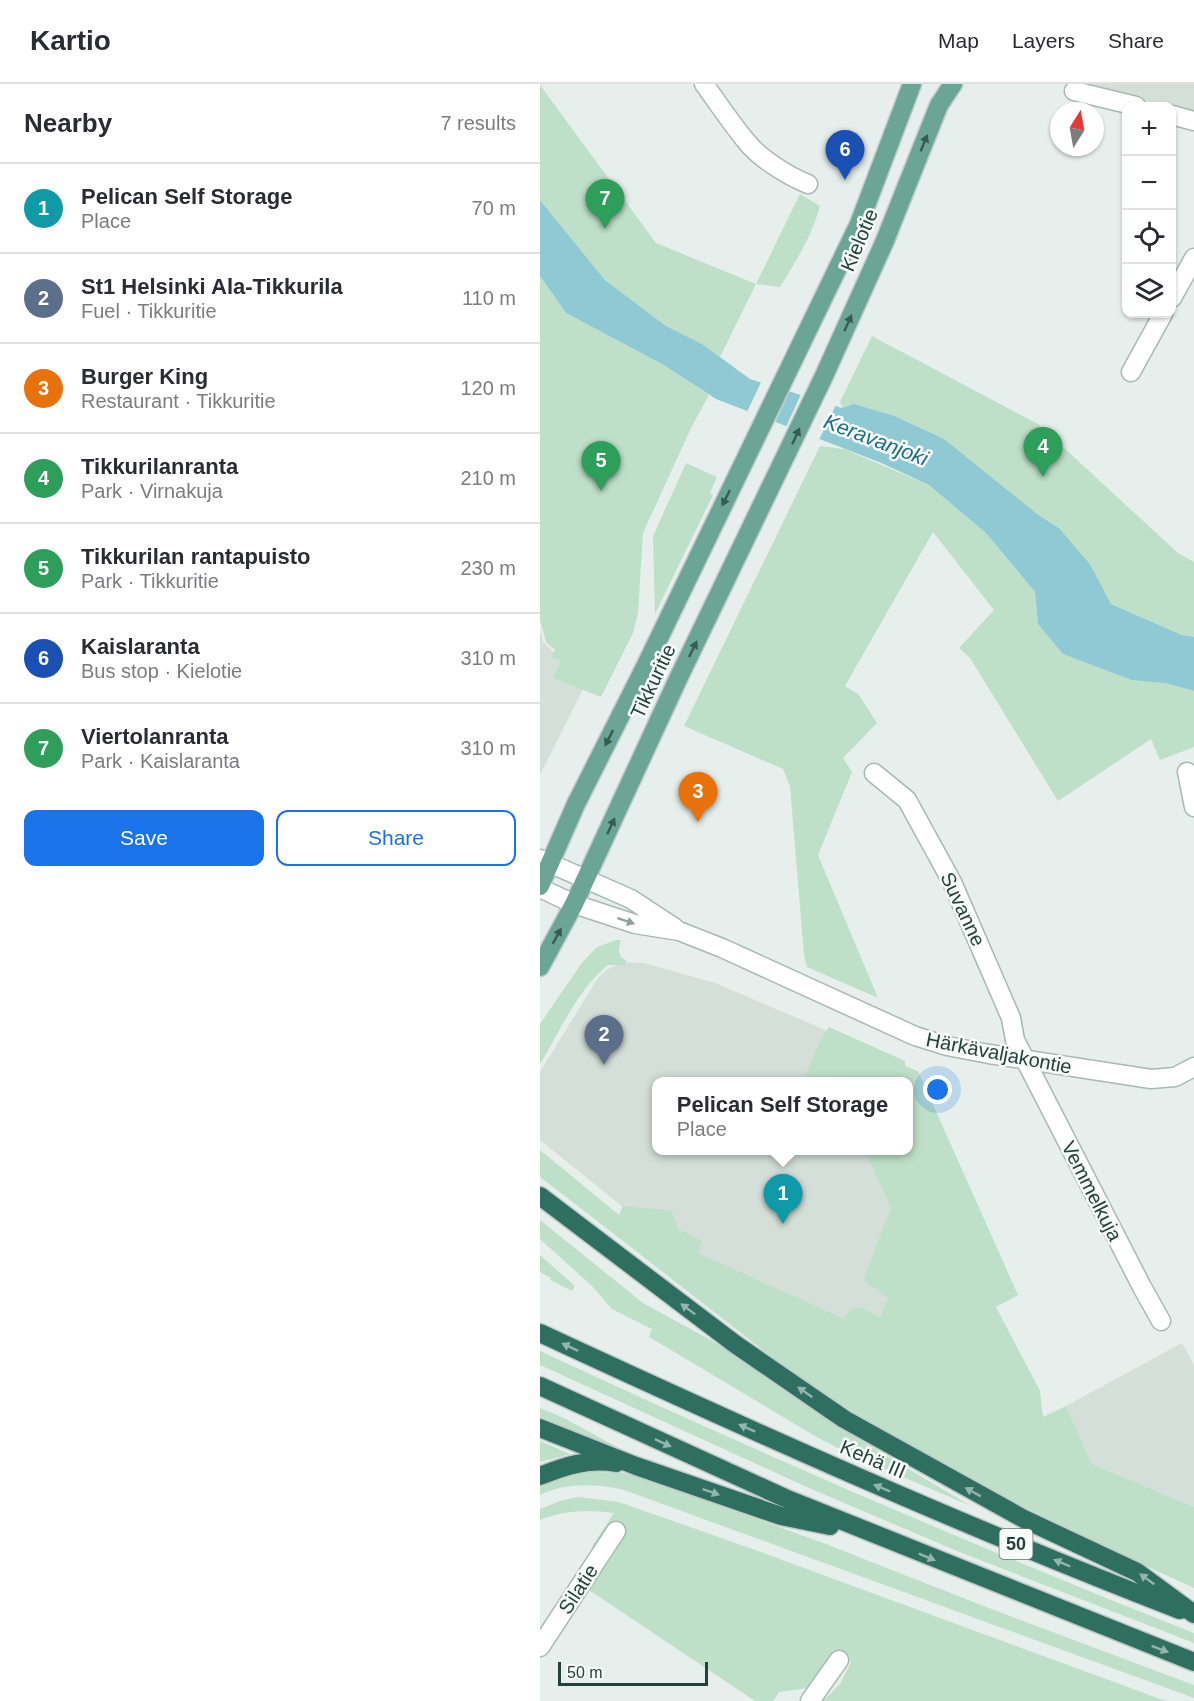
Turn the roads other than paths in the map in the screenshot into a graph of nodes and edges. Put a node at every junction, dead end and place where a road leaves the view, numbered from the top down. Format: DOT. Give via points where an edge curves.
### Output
graph roads {
  1 [pos="704,84"];
  2 [pos="912,84"];
  3 [pos="952,84"];
  4 [pos="1074,92"];
  5 [pos="1122,103"];
  6 [pos="1176,116"];
  7 [pos="1194,121"];
  8 [pos="808,184"];
  9 [pos="1194,258"];
  10 [pos="1176,291"];
  11 [pos="1161,318"];
  12 [pos="1131,372"];
  13 [pos="772,402"];
  14 [pos="806,414"];
  15 [pos="1187,772"];
  16 [pos="874,773"];
  17 [pos="1194,807"];
  18 [pos="545,861"];
  19 [pos="586,879"];
  20 [pos="540,887"];
  21 [pos="574,904"];
  22 [pos="679,931"];
  23 [pos="540,967"];
  24 [pos="1026,1060"];
  25 [pos="1194,1067"];
  26 [pos="540,1196"];
  27 [pos="1161,1321"];
  28 [pos="540,1333"];
  29 [pos="540,1386"];
  30 [pos="540,1428"];
  31 [pos="636,1466"];
  32 [pos="540,1476"];
  33 [pos="616,1531"];
  34 [pos="873,1535"];
  35 [pos="1194,1615"];
  36 [pos="540,1647"];
  37 [pos="839,1660"];
  38 [pos="1194,1662"];
  39 [pos="810,1701"];
  1 -- 8 [label="street" via="747,143"];
  2 -- 13 [label="main road, Kielotie" via="859,224"];
  14 -- 3 [label="main road, Kielotie, one-way" via="884,243 939,105"];
  4 -- 5 [label="street"];
  6 -- 7 [label="street"];
  9 -- 10 [label="street"];
  11 -- 12 [label="street"];
  13 -- 18 [label="main road, Tikkuritie, one-way"];
  19 -- 14 [label="main road, Tikkuritie, one-way"];
  15 -- 17 [label="street"];
  16 -- 24 [label="street, Suvanne" via="907,800 952,882"];
  18 -- 19 [label="street, Härkävaljakontie"];
  18 -- 20 [label="main road, Tikkuritie"];
  19 -- 21 [label="main road, Tikkuritie"];
  19 -- 22 [label="street, Härkävaljakontie" via="644,906"];
  20 -- 21 [label="street, Härkävaljakontie"];
  21 -- 22 [label="street, Härkävaljakontie, one-way" via="635,924"];
  23 -- 21 [label="main road, Tikkuritie, one-way"];
  22 -- 24 [label="street, Härkävaljakontie" via="915,1036 947,1046"];
  24 -- 25 [label="street, Härkävaljakontie" via="1157,1079 1175,1077"];
  24 -- 27 [label="street, Vemmelkuja"];
  35 -- 26 [label="highway, one-way" via="1137,1572 1024,1519 844,1419 726,1337"];
  35 -- 28 [label="highway, Kehä III / 50, one-way" via="839,1470"];
  29 -- 34 [label="highway, 50, one-way"];
  30 -- 31 [label="highway"];
  31 -- 32 [label="highway" via="603,1461 568,1464"];
  31 -- 34 [label="highway, one-way" via="780,1516"];
  33 -- 36 [label="street, Silatie"];
  34 -- 38 [label="highway, 50, one-way"];
  37 -- 39 [label="street"];
}
